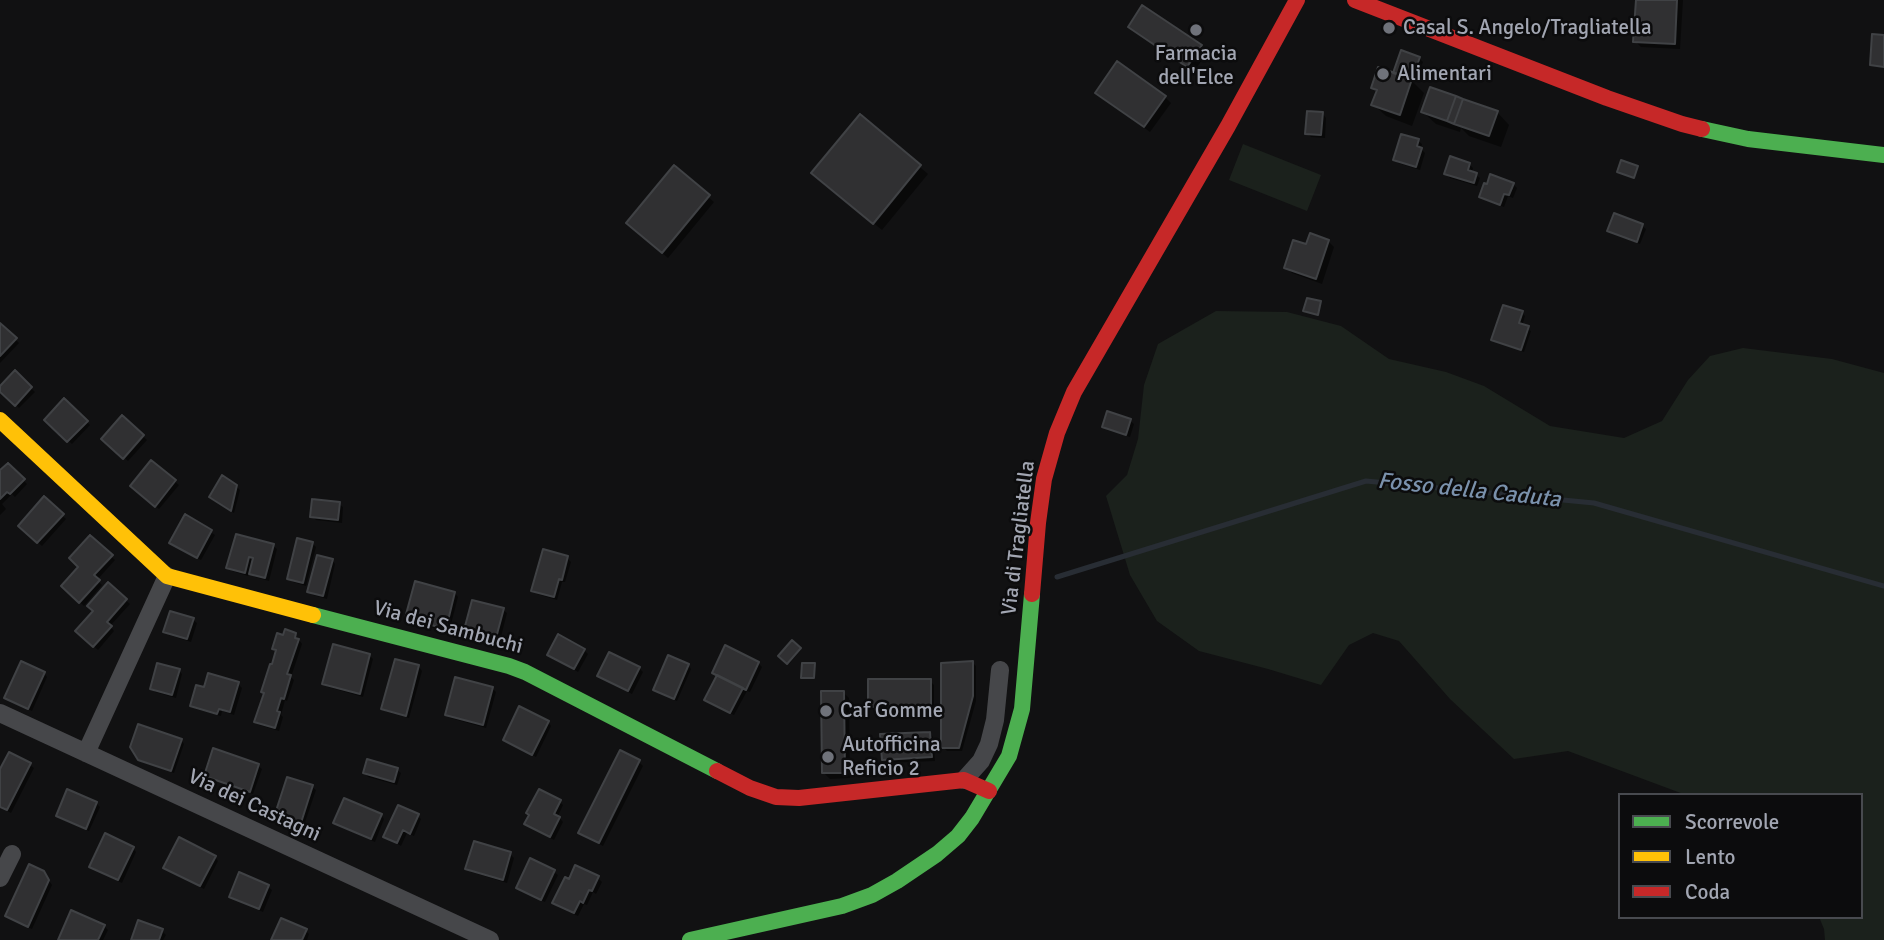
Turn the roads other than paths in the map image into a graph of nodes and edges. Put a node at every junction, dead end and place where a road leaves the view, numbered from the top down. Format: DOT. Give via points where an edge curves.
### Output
graph roads {
  1 [pos="1297,0"];
  2 [pos="1355,0"];
  3 [pos="1884,156"];
  4 [pos="0,421"];
  5 [pos="167,576"];
  6 [pos="1000,670"];
  7 [pos="0,713"];
  8 [pos="86,753"];
  9 [pos="964,780"];
  10 [pos="989,791"];
  11 [pos="12,854"];
  12 [pos="0,878"];
  13 [pos="490,940"];
  14 [pos="690,940"];
  1 -- 10 [label="street, Via di Tragliatella" via="1094,355 1057,433 1038,523 1022,709 1009,756"];
  2 -- 3 [label="street" via="1682,124 1748,139"];
  4 -- 5 [label="street, Via dei Sambuchi"];
  5 -- 8 [label="street"];
  5 -- 9 [label="street, Via dei Sambuchi" via="509,666 776,797"];
  6 -- 9 [label="street" via="989,744"];
  7 -- 8 [label="street, Via dei Castagni"];
  8 -- 13 [label="street, Via dei Castagni"];
  9 -- 10 [label="street, Via dei Sambuchi"];
  10 -- 14 [label="street, Via di Tragliatella" via="958,836 872,895"];
  11 -- 12 [label="street"];
}
